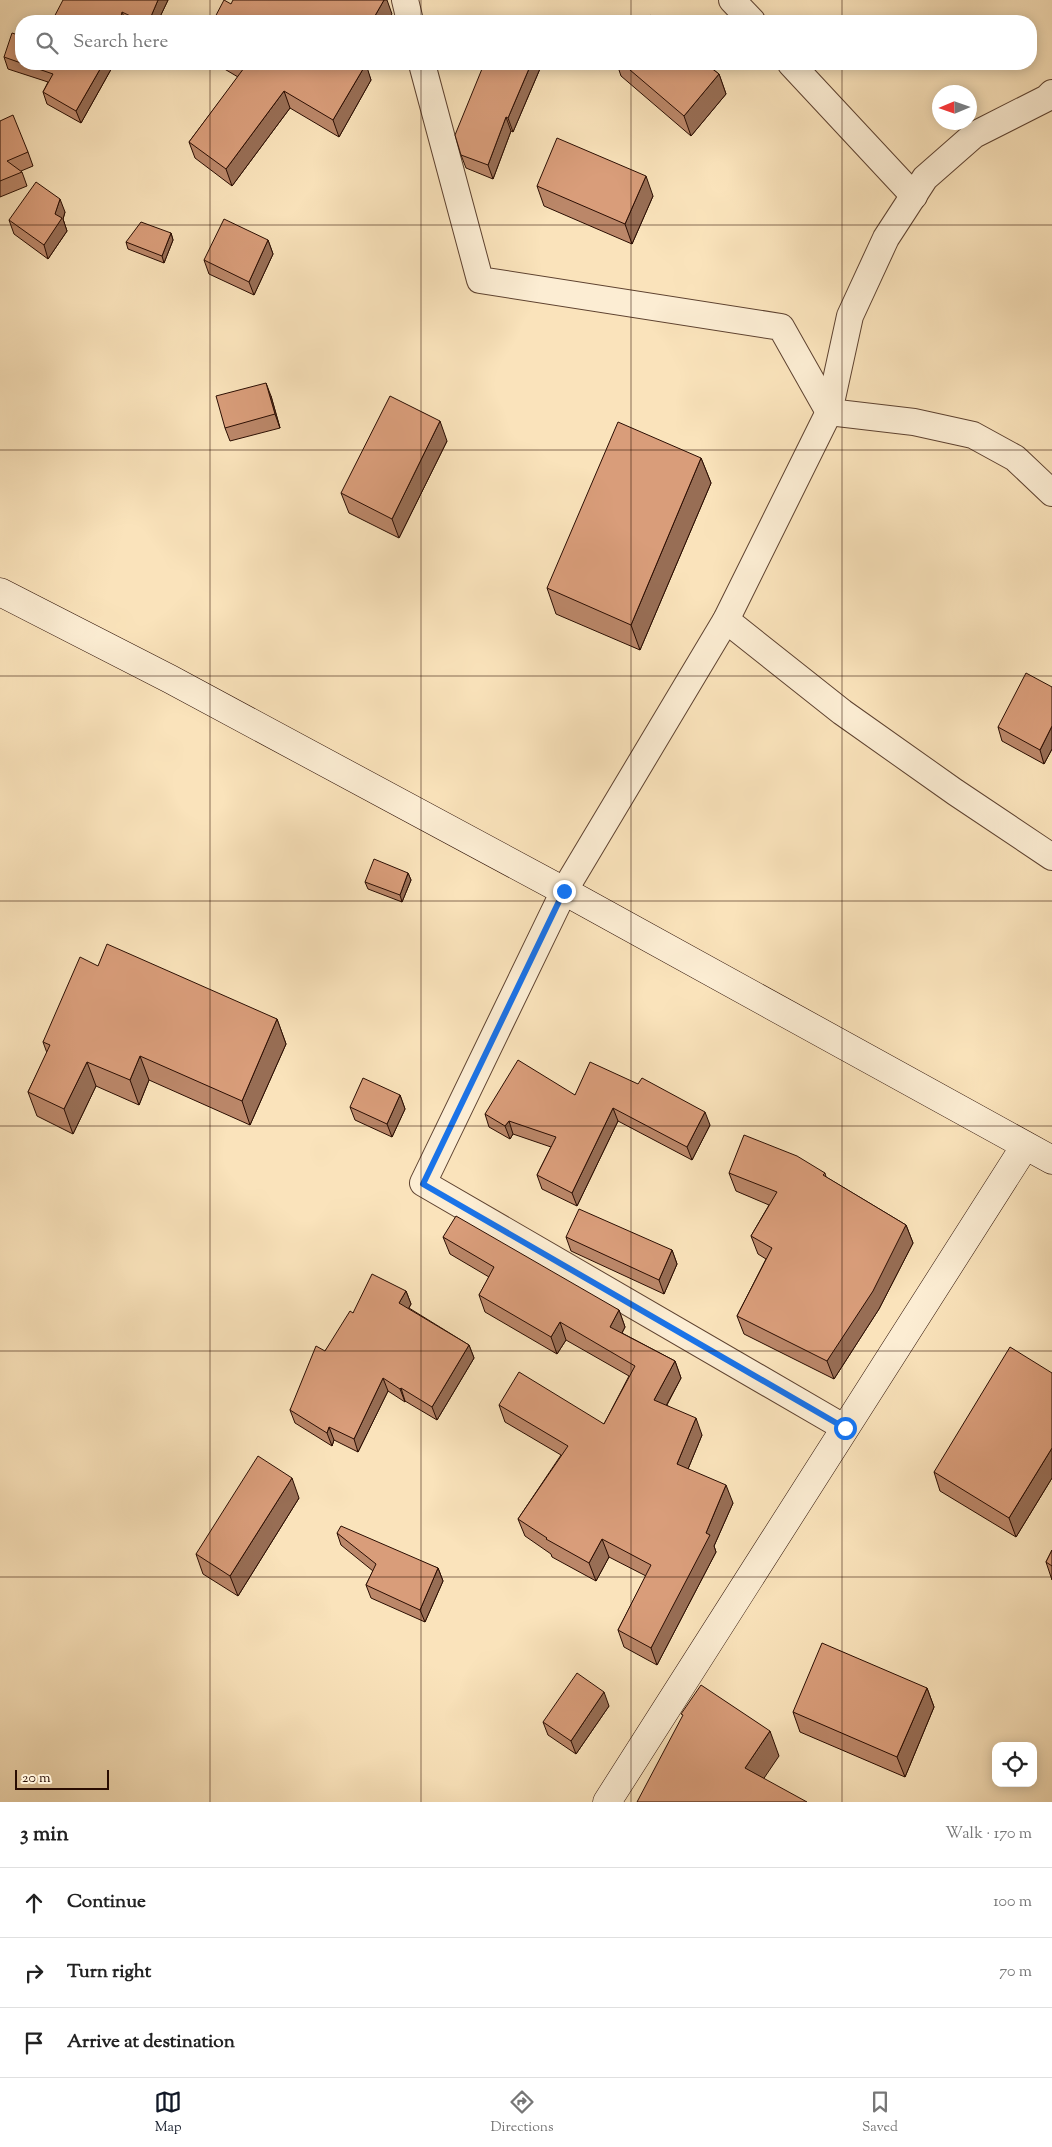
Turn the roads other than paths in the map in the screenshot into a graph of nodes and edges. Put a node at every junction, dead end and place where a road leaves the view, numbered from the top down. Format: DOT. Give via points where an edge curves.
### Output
graph roads {
  1 [pos="404,0"];
  2 [pos="732,0"];
  3 [pos="408,15"];
  4 [pos="746,15"];
  5 [pos="424,70"];
  6 [pos="797,70"];
  7 [pos="1052,93"];
  8 [pos="914,196"];
  9 [pos="829,412"];
  10 [pos="1052,493"];
  11 [pos="0,592"];
  12 [pos="726,620"];
  13 [pos="1052,857"];
  14 [pos="564,891"];
  15 [pos="1026,1146"];
  16 [pos="1052,1160"];
  17 [pos="845,1428"];
  18 [pos="607,1802"];
  1 -- 3 [label="street"];
  2 -- 4 [label="street"];
  5 -- 9 [label="street" via="480,280 781,327"];
  6 -- 8 [label="street"];
  7 -- 8 [label="street" via="974,135 925,178"];
  8 -- 9 [label="street" via="886,238 850,316"];
  9 -- 10 [label="street" via="914,422 973,435 1015,458"];
  9 -- 12 [label="street"];
  11 -- 14 [label="street" via="170,679"];
  12 -- 13 [label="street" via="842,712"];
  12 -- 14 [label="street"];
  14 -- 15 [label="street"];
  14 -- 17 [label="street" via="423,1184"];
  15 -- 16 [label="street"];
  15 -- 17 [label="street"];
  17 -- 18 [label="street"];
}
